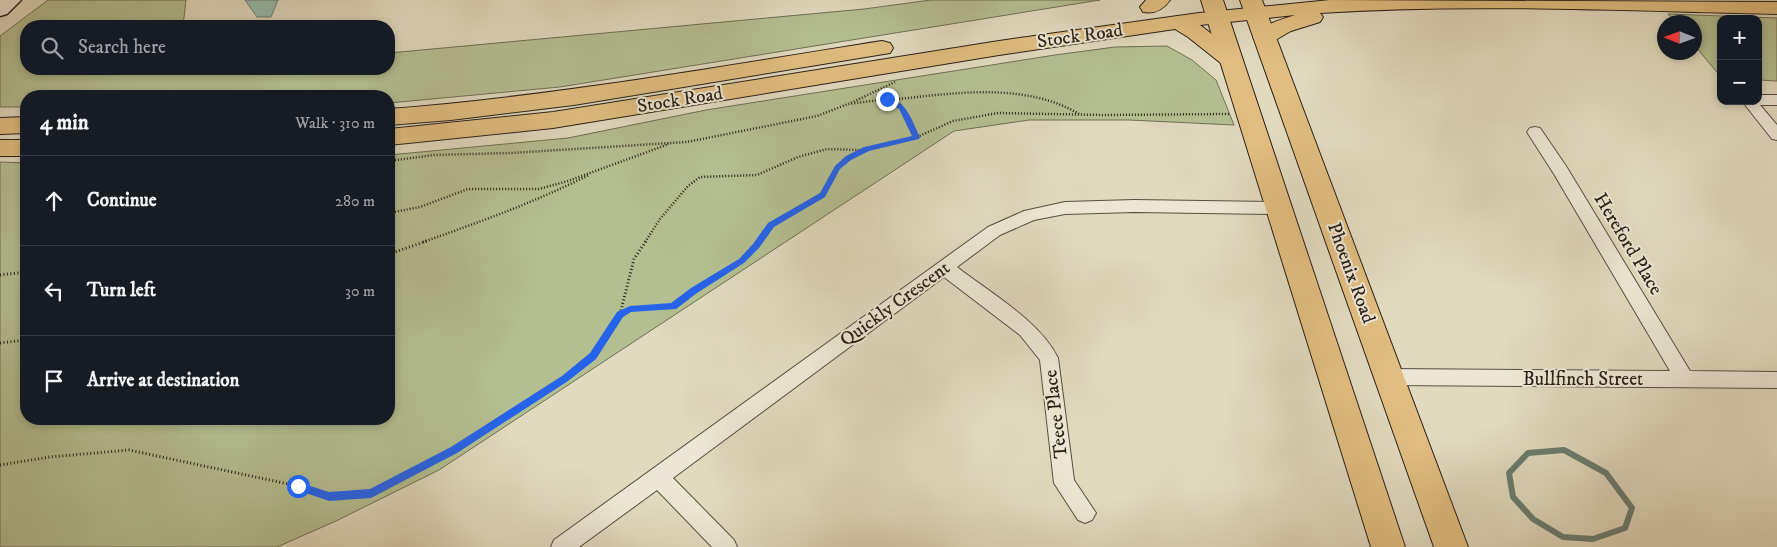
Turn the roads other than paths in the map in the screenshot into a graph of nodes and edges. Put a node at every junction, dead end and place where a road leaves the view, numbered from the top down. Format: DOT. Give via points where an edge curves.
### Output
graph roads {
  1 [pos="11,0"];
  2 [pos="1155,4"];
  3 [pos="1213,5"];
  4 [pos="1777,8"];
  5 [pos="0,10"];
  6 [pos="1257,16"];
  7 [pos="1178,22"];
  8 [pos="1230,59"];
  9 [pos="1762,100"];
  10 [pos="1777,100"];
  11 [pos="1752,105"];
  12 [pos="395,116"];
  13 [pos="20,125"];
  14 [pos="0,126"];
  15 [pos="1535,132"];
  16 [pos="1777,135"];
  17 [pos="395,136"];
  18 [pos="0,148"];
  19 [pos="20,148"];
  20 [pos="1279,208"];
  21 [pos="944,267"];
  22 [pos="1388,377"];
  23 [pos="1684,378"];
  24 [pos="1777,380"];
  25 [pos="658,477"];
  26 [pos="1085,513"];
  27 [pos="562,547"];
  28 [pos="726,547"];
  29 [pos="1388,547"];
  30 [pos="1451,547"];
  1 -- 5 [label="main road"];
  2 -- 3 [label="main road, Stock Road"];
  2 -- 12 [label="main road, Stock Road" via="566,98"];
  3 -- 6 [label="main road, Stock Road"];
  3 -- 7 [label="main road, Stock Road"];
  3 -- 8 [label="main road"];
  4 -- 6 [label="main road" via="1394,2 1321,6 1312,18 1283,26"];
  6 -- 22 [label="main road, Phoenix Road"];
  7 -- 8 [label="main road"];
  7 -- 17 [label="main road, Stock Road" via="562,118"];
  8 -- 20 [label="main road"];
  9 -- 10 [label="street"];
  11 -- 16 [label="street"];
  13 -- 14 [label="main road"];
  15 -- 23 [label="street, Hereford Place"];
  18 -- 19 [label="main road"];
  20 -- 21 [label="street, Quickly Crescent" via="1134,206 1056,210 1030,215 994,231"];
  20 -- 29 [label="main road"];
  21 -- 25 [label="street, Quickly Crescent"];
  21 -- 26 [label="street, Teece Place" via="1026,330 1049,358 1064,483"];
  22 -- 23 [label="street, Bullfinch Street"];
  22 -- 30 [label="main road, Phoenix Road"];
  23 -- 24 [label="street, Bullfinch Street"];
  25 -- 27 [label="street, Quickly Crescent"];
  25 -- 28 [label="street"];
}
